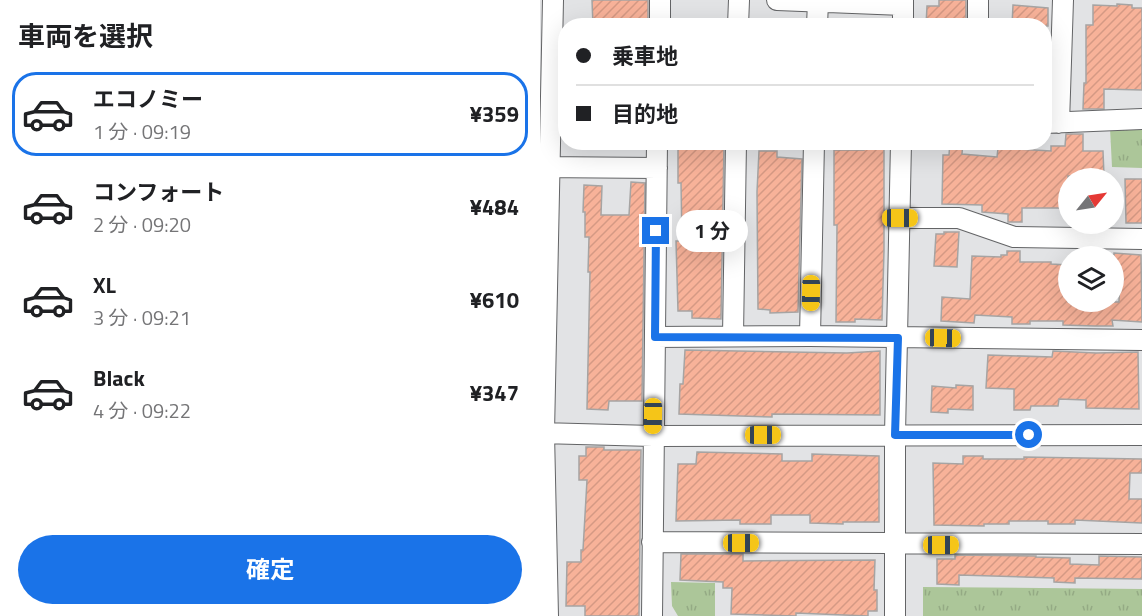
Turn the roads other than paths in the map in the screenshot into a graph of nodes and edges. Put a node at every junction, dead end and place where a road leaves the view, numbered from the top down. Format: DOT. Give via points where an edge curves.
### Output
graph roads {
  1 [pos="553,0"];
  2 [pos="660,0"];
  3 [pos="739,0"];
  4 [pos="777,0"];
  5 [pos="978,0"];
  6 [pos="1063,0"];
  7 [pos="818,1"];
  8 [pos="903,3"];
  9 [pos="660,18"];
  10 [pos="738,18"];
  11 [pos="817,18"];
  12 [pos="978,18"];
  13 [pos="1142,118"];
  14 [pos="1052,123"];
  15 [pos="657,150"];
  16 [pos="736,150"];
  17 [pos="814,150"];
  18 [pos="901,150"];
  19 [pos="545,167"];
  20 [pos="657,168"];
  21 [pos="900,218"];
  22 [pos="1142,239"];
  23 [pos="734,336"];
  24 [pos="810,336"];
  25 [pos="655,337"];
  26 [pos="898,338"];
  27 [pos="1142,340"];
  28 [pos="542,433"];
  29 [pos="895,435"];
  30 [pos="1142,435"];
  31 [pos="653,436"];
  32 [pos="652,542"];
  33 [pos="1142,544"];
  34 [pos="896,545"];
  35 [pos="548,616"];
  36 [pos="652,616"];
  37 [pos="895,616"];
  1 -- 19 [label="street"];
  2 -- 9 [label="street"];
  3 -- 10 [label="street"];
  4 -- 7 [label="street"];
  5 -- 12 [label="street"];
  6 -- 14 [label="street"];
  7 -- 8 [label="street"];
  7 -- 11 [label="street"];
  13 -- 14 [label="street"];
  15 -- 20 [label="street"];
  16 -- 23 [label="street"];
  17 -- 24 [label="street"];
  18 -- 21 [label="street"];
  19 -- 20 [label="street"];
  19 -- 28 [label="street"];
  20 -- 25 [label="street"];
  21 -- 22 [label="street" via="959,218 1014,237"];
  21 -- 26 [label="street"];
  23 -- 24 [label="street"];
  23 -- 25 [label="street"];
  24 -- 26 [label="street"];
  25 -- 31 [label="street"];
  26 -- 27 [label="street"];
  26 -- 29 [label="street"];
  28 -- 31 [label="street"];
  28 -- 35 [label="street"];
  29 -- 30 [label="street"];
  29 -- 31 [label="street"];
  29 -- 34 [label="street"];
  31 -- 32 [label="street"];
  32 -- 34 [label="street"];
  32 -- 36 [label="street"];
  33 -- 34 [label="street"];
  34 -- 37 [label="street"];
}
